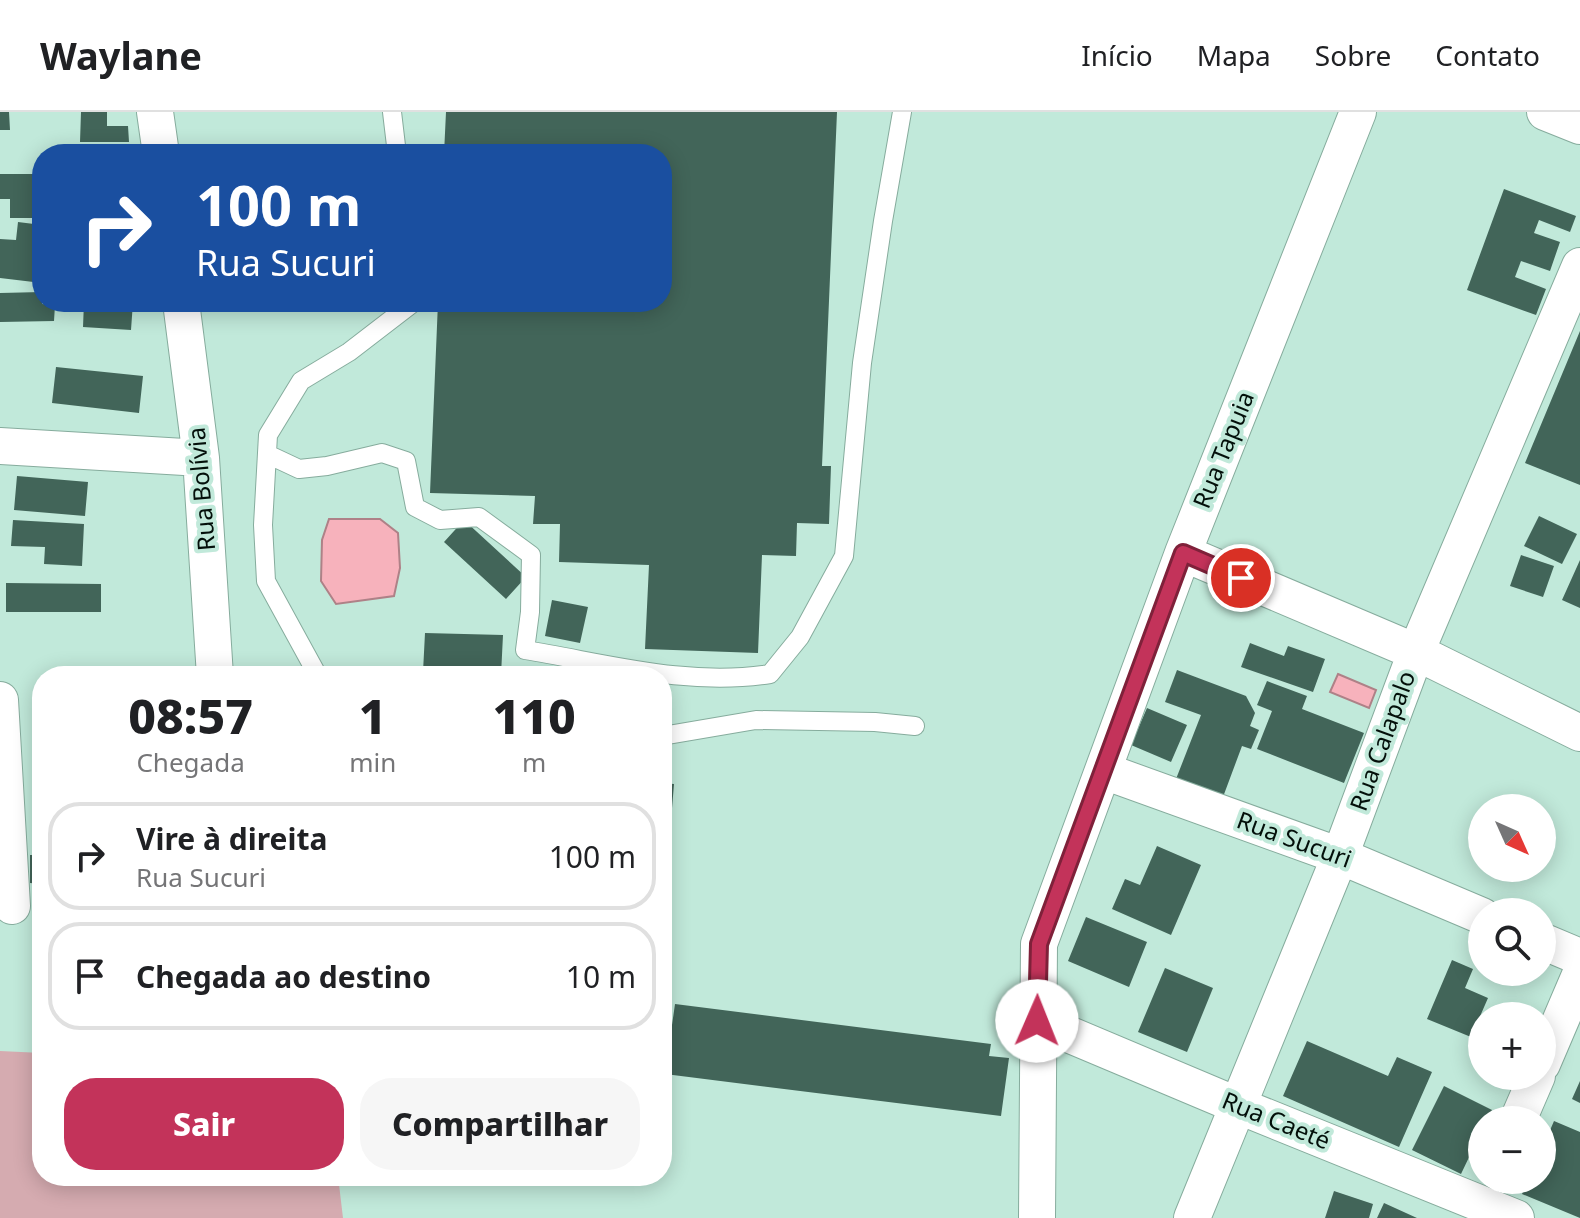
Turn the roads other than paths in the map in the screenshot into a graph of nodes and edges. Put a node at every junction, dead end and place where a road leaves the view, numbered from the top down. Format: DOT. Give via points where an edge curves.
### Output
graph roads {
  1 [pos="155,112"];
  2 [pos="392,112"];
  3 [pos="902,112"];
  4 [pos="1358,112"];
  5 [pos="1545,112"];
  6 [pos="1580,126"];
  7 [pos="160,144"];
  8 [pos="396,144"];
  9 [pos="1580,266"];
  10 [pos="182,312"];
  11 [pos="401,312"];
  12 [pos="0,446"];
  13 [pos="267,454"];
  14 [pos="201,458"];
  15 [pos="1183,553"];
  16 [pos="1416,652"];
  17 [pos="214,666"];
  18 [pos="313,666"];
  19 [pos="606,666"];
  20 [pos="672,674"];
  21 [pos="0,700"];
  22 [pos="915,726"];
  23 [pos="1580,733"];
  24 [pos="672,734"];
  25 [pos="1104,771"];
  26 [pos="1340,856"];
  27 [pos="18,906"];
  28 [pos="1468,910"];
  29 [pos="1556,947"];
  30 [pos="1580,957"];
  31 [pos="1580,975"];
  32 [pos="1037,1021"];
  33 [pos="1556,1031"];
  34 [pos="1239,1106"];
  35 [pos="1483,1201"];
  36 [pos="1037,1218"];
  37 [pos="1192,1218"];
  38 [pos="1516,1218"];
  1 -- 7 [label="street"];
  2 -- 8 [label="lane"];
  3 -- 20 [label="lane" via="862,363 844,556 800,637 770,674 736,679"];
  4 -- 15 [label="street, Rua Tapuia"];
  5 -- 6 [label="street"];
  9 -- 16 [label="street, Rua Calapalo"];
  10 -- 14 [label="street, Rua Bolívia"];
  11 -- 13 [label="lane" via="301,381 268,435"];
  12 -- 14 [label="street"];
  13 -- 18 [label="lane" via="266,581"];
  13 -- 19 [label="lane" via="299,469 382,453 406,461 415,507 440,520 479,517 531,555 525,650"];
  14 -- 17 [label="street, Rua Bolívia"];
  15 -- 16 [label="street"];
  15 -- 25 [label="street, Rua Tapuia"];
  16 -- 23 [label="street"];
  16 -- 26 [label="street, Rua Calapalo"];
  21 -- 27 [label="street"];
  22 -- 24 [label="lane" via="756,720"];
  25 -- 26 [label="street, Rua Sucuri"];
  25 -- 32 [label="street, Rua Tapuia" via="1039,944"];
  26 -- 28 [label="street, Rua Sucuri"];
  26 -- 34 [label="street, Rua Calapalo"];
  29 -- 30 [label="street"];
  31 -- 33 [label="street"];
  32 -- 34 [label="street, Rua Caeté"];
  32 -- 36 [label="street, Rua Tapuia"];
  34 -- 35 [label="street, Rua Caeté"];
  34 -- 37 [label="street, Rua Calapalo"];
  35 -- 38 [label="street, Rua Caeté"];
}
